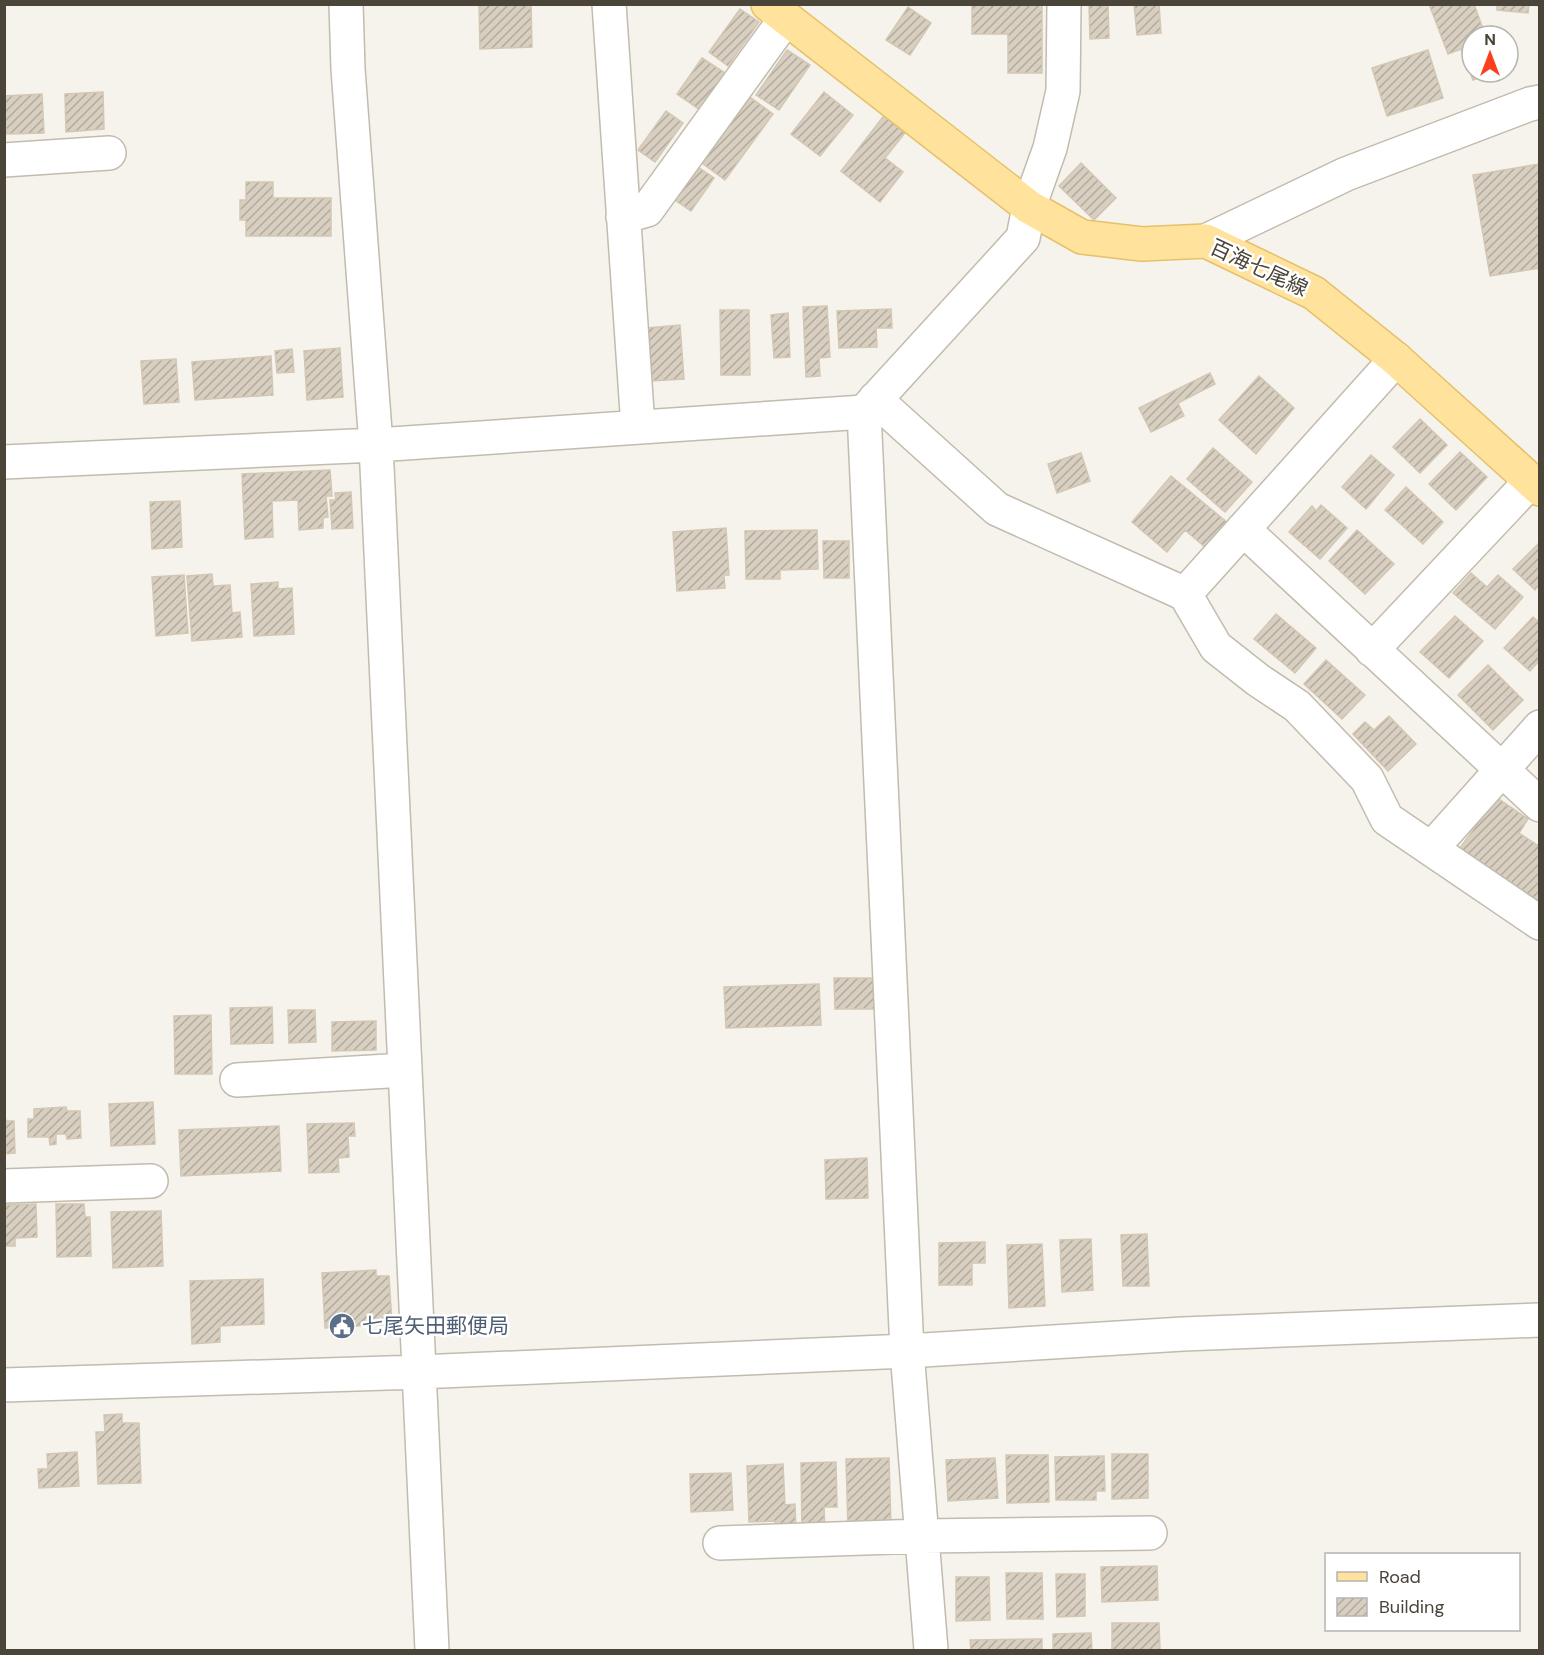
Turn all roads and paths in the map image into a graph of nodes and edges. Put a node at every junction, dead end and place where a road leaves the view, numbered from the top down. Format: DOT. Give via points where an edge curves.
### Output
graph roads {
  1 [pos="346,4"];
  2 [pos="609,4"];
  3 [pos="1064,4"];
  4 [pos="777,11"];
  5 [pos="1539,102"];
  6 [pos="109,153"];
  7 [pos="4,160"];
  8 [pos="1029,207"];
  9 [pos="623,217"];
  10 [pos="1206,241"];
  11 [pos="1396,360"];
  12 [pos="869,406"];
  13 [pos="638,427"];
  14 [pos="376,445"];
  15 [pos="4,462"];
  16 [pos="1535,485"];
  17 [pos="1243,529"];
  18 [pos="1185,594"];
  19 [pos="1372,650"];
  20 [pos="1539,727"];
  21 [pos="1502,770"];
  22 [pos="1539,805"];
  23 [pos="1431,849"];
  24 [pos="1539,923"];
  25 [pos="405,1070"];
  26 [pos="237,1080"];
  27 [pos="151,1181"];
  28 [pos="4,1186"];
  29 [pos="1539,1320"];
  30 [pos="907,1351"];
  31 [pos="419,1372"];
  32 [pos="4,1385"];
  33 [pos="1150,1533"];
  34 [pos="922,1536"];
  35 [pos="720,1544"];
  36 [pos="432,1650"];
  37 [pos="931,1650"];
  1 -- 14 [label="street"];
  2 -- 9 [label="street"];
  3 -- 8 [label="street" via="1063,91 1050,148"];
  4 -- 8 [label="main road, 百海七尾線"];
  4 -- 9 [label="street" via="646,210"];
  5 -- 10 [label="street" via="1346,174"];
  6 -- 7 [label="street"];
  8 -- 10 [label="main road, 百海七尾線" via="1082,237 1142,244"];
  8 -- 12 [label="street" via="1023,238"];
  9 -- 13 [label="street"];
  10 -- 11 [label="main road, 百海七尾線" via="1314,293"];
  11 -- 16 [label="main road, 百海七尾線"];
  11 -- 17 [label="street"];
  12 -- 13 [label="street"];
  12 -- 18 [label="street" via="997,509"];
  12 -- 30 [label="street"];
  13 -- 14 [label="street"];
  14 -- 15 [label="street"];
  14 -- 25 [label="street"];
  16 -- 19 [label="street"];
  17 -- 18 [label="street"];
  17 -- 19 [label="street"];
  18 -- 23 [label="street" via="1216,647 1297,706 1367,779 1387,819"];
  19 -- 21 [label="street"];
  20 -- 21 [label="street"];
  21 -- 22 [label="street"];
  21 -- 23 [label="street"];
  23 -- 24 [label="street"];
  25 -- 26 [label="street"];
  25 -- 31 [label="street"];
  27 -- 28 [label="street"];
  29 -- 30 [label="street"];
  30 -- 31 [label="street"];
  30 -- 34 [label="street"];
  31 -- 32 [label="street"];
  31 -- 36 [label="street"];
  33 -- 34 [label="street"];
  34 -- 35 [label="street"];
  34 -- 37 [label="street"];
}
